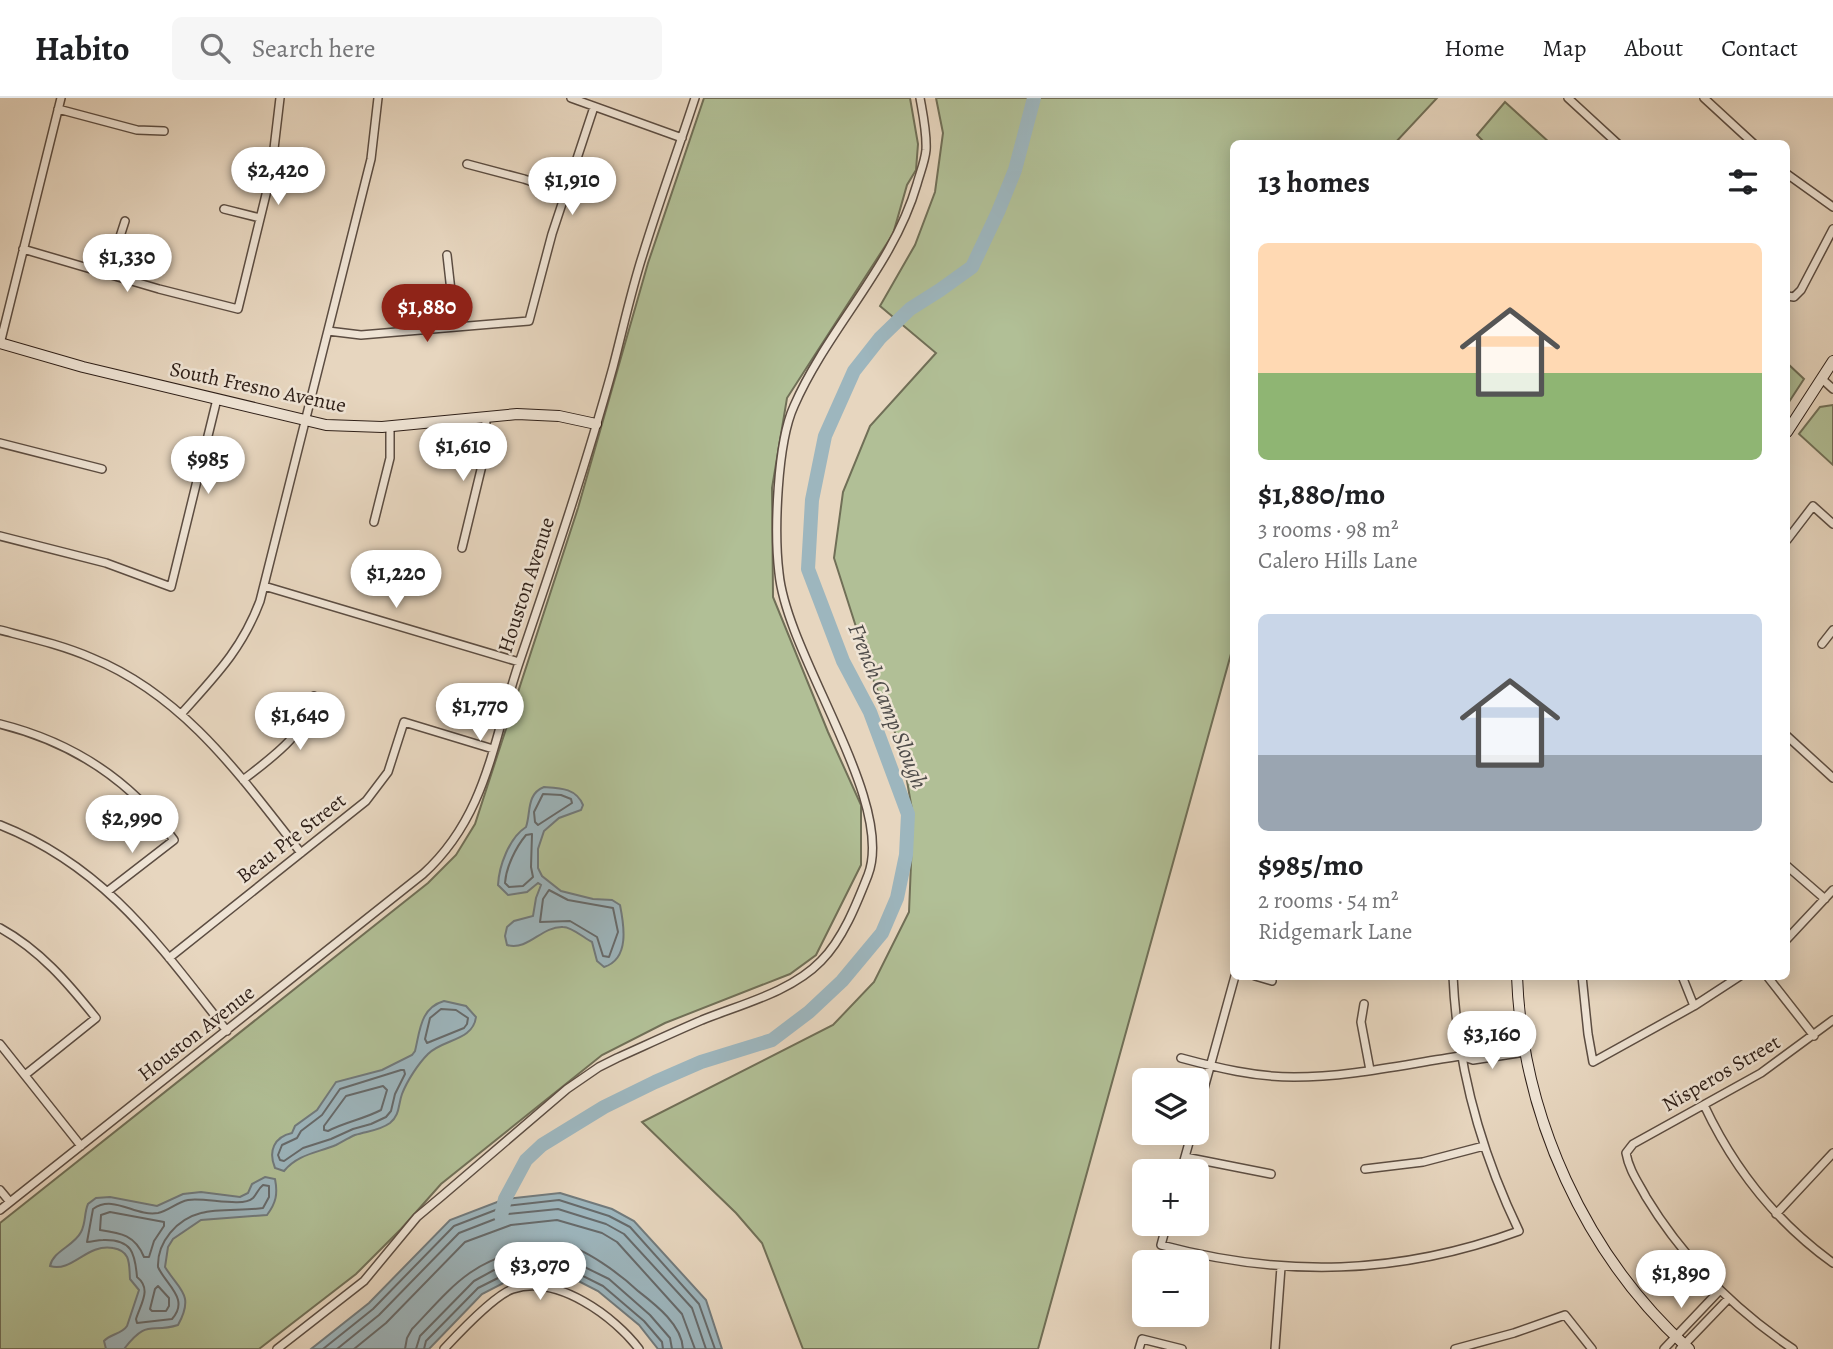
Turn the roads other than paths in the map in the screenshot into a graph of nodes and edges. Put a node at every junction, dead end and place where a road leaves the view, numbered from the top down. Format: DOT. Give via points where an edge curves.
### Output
graph roads {
  1 [pos="61,98"];
  2 [pos="280,98"];
  3 [pos="378,98"];
  4 [pos="571,98"];
  5 [pos="695,98"];
  6 [pos="920,98"];
  7 [pos="1568,98"];
  8 [pos="1704,98"];
  9 [pos="594,107"];
  10 [pos="58,110"];
  11 [pos="164,131"];
  12 [pos="682,138"];
  13 [pos="1614,140"];
  14 [pos="1750,140"];
  15 [pos="467,164"];
  16 [pos="1790,176"];
  17 [pos="565,193"];
  18 [pos="1833,207"];
  19 [pos="225,209"];
  20 [pos="260,218"];
  21 [pos="125,221"];
  22 [pos="1833,229"];
  23 [pos="23,249"];
  24 [pos="447,255"];
  25 [pos="108,275"];
  26 [pos="1790,296"];
  27 [pos="455,327"];
  28 [pos="328,331"];
  29 [pos="0,343"];
  30 [pos="1833,361"];
  31 [pos="1822,379"];
  32 [pos="1833,389"];
  33 [pos="217,399"];
  34 [pos="486,417"];
  35 [pos="306,421"];
  36 [pos="596,424"];
  37 [pos="390,427"];
  38 [pos="1790,427"];
  39 [pos="0,443"];
  40 [pos="102,468"];
  41 [pos="374,522"];
  42 [pos="1833,524"];
  43 [pos="0,536"];
  44 [pos="1790,536"];
  45 [pos="461,548"];
  46 [pos="264,586"];
  47 [pos="0,630"];
  48 [pos="1833,630"];
  49 [pos="1822,644"];
  50 [pos="519,662"];
  51 [pos="314,696"];
  52 [pos="182,713"];
  53 [pos="0,724"];
  54 [pos="1790,739"];
  55 [pos="493,749"];
  56 [pos="1833,778"];
  57 [pos="243,780"];
  58 [pos="0,825"];
  59 [pos="301,853"];
  60 [pos="1790,869"];
  61 [pos="1833,890"];
  62 [pos="108,891"];
  63 [pos="1825,899"];
  64 [pos="0,928"];
  65 [pos="1790,936"];
  66 [pos="169,958"];
  67 [pos="1234,980"];
  68 [pos="1269,980"];
  69 [pos="1454,980"];
  70 [pos="1517,980"];
  71 [pos="1582,980"];
  72 [pos="1684,980"];
  73 [pos="1734,980"];
  74 [pos="1770,980"];
  75 [pos="1272,981"];
  76 [pos="1364,1004"];
  77 [pos="1694,1006"];
  78 [pos="1833,1020"];
  79 [pos="227,1031"];
  80 [pos="1814,1036"];
  81 [pos="0,1044"];
  82 [pos="1524,1046"];
  83 [pos="1461,1056"];
  84 [pos="1181,1058"];
  85 [pos="1210,1066"];
  86 [pos="1209,1070"];
  87 [pos="1370,1070"];
  88 [pos="25,1075"];
  89 [pos="1704,1105"];
  90 [pos="1188,1145"];
  91 [pos="81,1146"];
  92 [pos="1483,1146"];
  93 [pos="1833,1153"];
  94 [pos="1185,1157"];
  95 [pos="1365,1168"];
  96 [pos="1271,1174"];
  97 [pos="0,1190"];
  98 [pos="10,1202"];
  99 [pos="0,1210"];
  100 [pos="1776,1214"];
  101 [pos="1163,1236"];
  102 [pos="1833,1263"];
  103 [pos="1281,1267"];
  104 [pos="1720,1290"];
  105 [pos="1729,1298"];
  106 [pos="1675,1337"];
  107 [pos="1483,1346"];
  108 [pos="1684,1348"];
  109 [pos="277,1349"];
  110 [pos="444,1349"];
  111 [pos="639,1349"];
  112 [pos="1139,1349"];
  113 [pos="1182,1349"];
  114 [pos="1275,1349"];
  115 [pos="1455,1349"];
  116 [pos="1592,1349"];
  117 [pos="1664,1349"];
  118 [pos="1793,1349"];
  1 -- 10 [label="street"];
  2 -- 20 [label="street" via="275,153"];
  3 -- 28 [label="street" via="371,159"];
  4 -- 9 [label="street"];
  5 -- 12 [label="street, Houston Avenue"];
  6 -- 109 [label="street" via="926,151 906,216 798,397 786,429 780,475 777,553 782,589 796,635 849,758 872,831 870,870 843,929 819,963 790,984 617,1058 575,1084 417,1217 364,1281"];
  7 -- 13 [label="street"];
  8 -- 14 [label="street"];
  9 -- 12 [label="street"];
  9 -- 17 [label="street"];
  10 -- 11 [label="street" via="137,130"];
  10 -- 23 [label="street"];
  12 -- 36 [label="street, Houston Avenue" via="643,254"];
  15 -- 17 [label="street"];
  16 -- 18 [label="street"];
  17 -- 27 [label="street" via="529,321"];
  19 -- 20 [label="street"];
  20 -- 25 [label="street" via="238,309"];
  21 -- 25 [label="street"];
  22 -- 26 [label="street" via="1801,290"];
  23 -- 25 [label="street"];
  23 -- 29 [label="street"];
  24 -- 27 [label="street"];
  27 -- 28 [label="street" via="361,335"];
  28 -- 35 [label="street"];
  29 -- 33 [label="street, South Fresno Avenue"];
  30 -- 31 [label="street"];
  31 -- 32 [label="street"];
  31 -- 38 [label="street"];
  33 -- 35 [label="street, South Fresno Avenue"];
  33 -- 43 [label="street" via="171,587 106,563"];
  34 -- 36 [label="street, South Fresno Avenue" via="538,414"];
  34 -- 37 [label="street, South Fresno Avenue"];
  34 -- 45 [label="street" via="485,453"];
  35 -- 37 [label="street, South Fresno Avenue" via="345,428"];
  35 -- 46 [label="street"];
  36 -- 50 [label="street, Houston Avenue"];
  37 -- 41 [label="street" via="390,458"];
  39 -- 40 [label="street"];
  42 -- 44 [label="street" via="1814,506"];
  46 -- 50 [label="street"];
  46 -- 52 [label="street" via="237,650"];
  47 -- 52 [label="street" via="95,659 138,681"];
  48 -- 49 [label="street"];
  50 -- 55 [label="street, Houston Avenue"];
  51 -- 57 [label="street" via="291,741"];
  52 -- 57 [label="street"];
  53 -- 62 [label="street" via="49,739 90,759 130,789 174,840"];
  54 -- 56 [label="street"];
  55 -- 59 [label="street, Beau Pre Street" via="404,722 388,772 374,793"];
  55 -- 79 [label="street, Houston Avenue" via="470,815 437,862"];
  57 -- 59 [label="street"];
  58 -- 62 [label="street" via="55,852"];
  59 -- 66 [label="street, Beau Pre Street"];
  60 -- 63 [label="street"];
  61 -- 63 [label="street"];
  62 -- 66 [label="street"];
  63 -- 65 [label="street"];
  64 -- 88 [label="street" via="48,963 96,1018"];
  66 -- 79 [label="street"];
  67 -- 85 [label="street"];
  68 -- 75 [label="street"];
  69 -- 83 [label="street"];
  70 -- 82 [label="street"];
  71 -- 77 [label="street" via="1593,1062"];
  72 -- 77 [label="street"];
  73 -- 77 [label="street"];
  74 -- 80 [label="street"];
  76 -- 87 [label="street" via="1361,1022"];
  78 -- 80 [label="street, Nisperos Street"];
  79 -- 91 [label="street, Houston Avenue"];
  80 -- 89 [label="street, Nisperos Street"];
  81 -- 88 [label="street"];
  82 -- 83 [label="street" via="1472,1049"];
  82 -- 106 [label="street" via="1544,1126 1572,1193 1620,1272"];
  83 -- 87 [label="street"];
  83 -- 92 [label="street"];
  84 -- 85 [label="street"];
  85 -- 86 [label="street"];
  85 -- 87 [label="street" via="1292,1077"];
  88 -- 91 [label="street"];
  89 -- 100 [label="street" via="1740,1171"];
  89 -- 104 [label="street, Nisperos Street" via="1633,1144 1626,1153 1628,1166 1669,1232"];
  90 -- 94 [label="street"];
  91 -- 98 [label="street, Houston Avenue"];
  92 -- 95 [label="street" via="1423,1162"];
  92 -- 103 [label="street" via="1519,1231 1396,1263"];
  93 -- 100 [label="street"];
  94 -- 96 [label="street"];
  97 -- 98 [label="street"];
  98 -- 99 [label="street, Houston Avenue"];
  100 -- 102 [label="street"];
  101 -- 103 [label="street" via="1161,1245 1223,1260"];
  103 -- 114 [label="street"];
  104 -- 105 [label="street"];
  104 -- 106 [label="street"];
  105 -- 108 [label="street"];
  105 -- 118 [label="street"];
  106 -- 108 [label="street"];
  106 -- 117 [label="street"];
  107 -- 115 [label="street"];
  107 -- 116 [label="street" via="1565,1315"];
  110 -- 111 [label="street" via="499,1298 514,1289 533,1287 566,1294 598,1309 625,1330"];
  112 -- 113 [label="street" via="1142,1339"];
}
